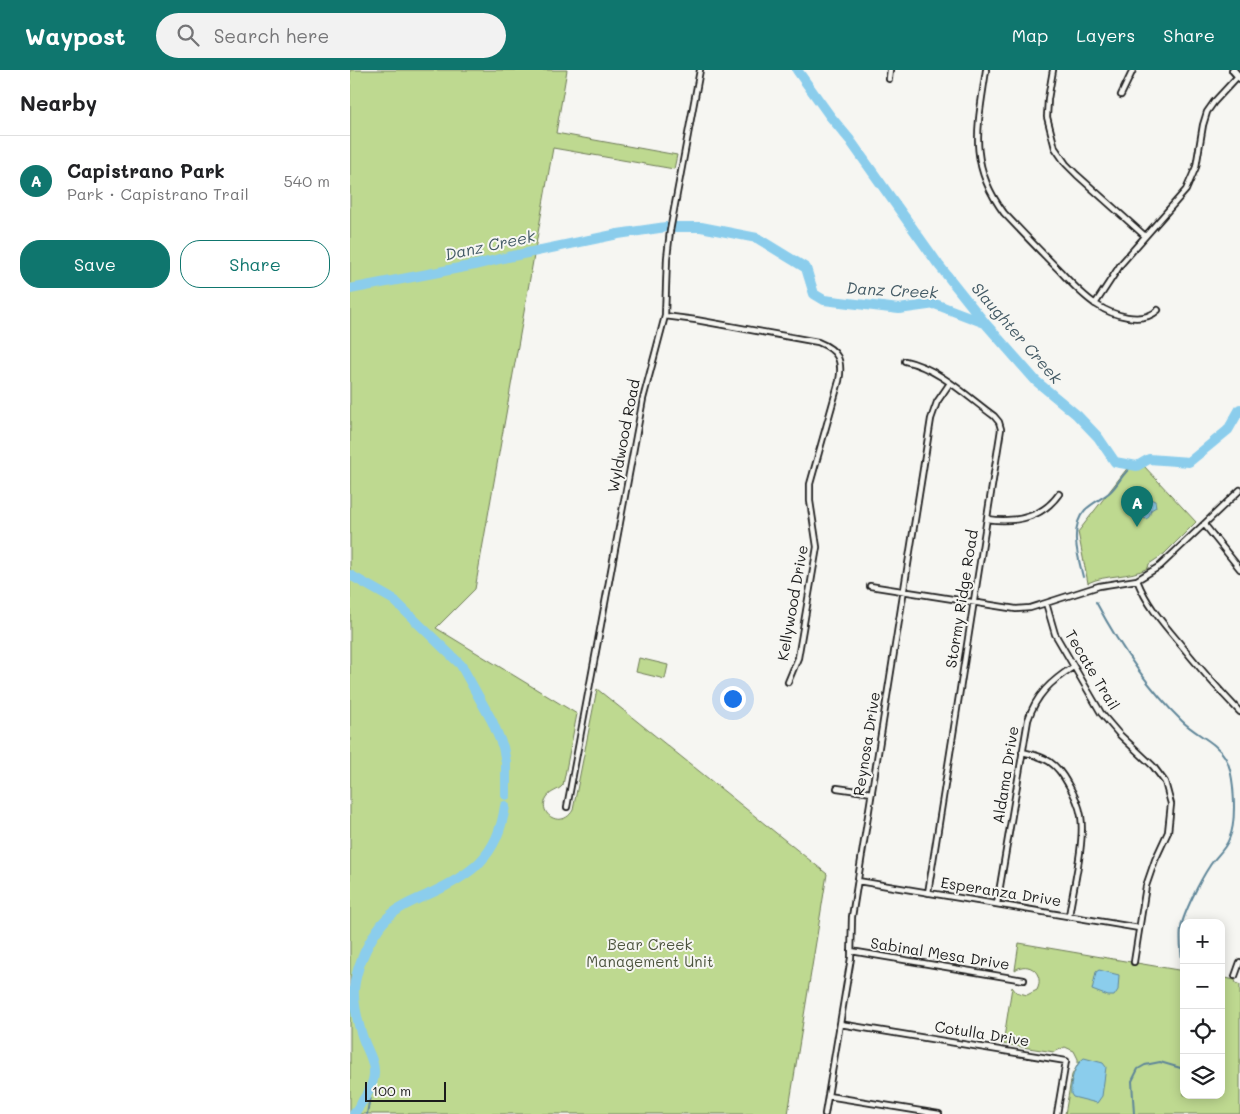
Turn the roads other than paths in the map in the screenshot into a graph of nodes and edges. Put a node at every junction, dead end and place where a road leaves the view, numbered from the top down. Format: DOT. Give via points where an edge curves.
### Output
graph roads {
  1 [pos="700,70"];
  2 [pos="890,70"];
  3 [pos="986,70"];
  4 [pos="1053,70"];
  5 [pos="1133,70"];
  6 [pos="1232,70"];
  7 [pos="1239,76"];
  8 [pos="888,79"];
  9 [pos="1121,95"];
  10 [pos="1144,236"];
  11 [pos="1095,304"];
  12 [pos="1158,310"];
  13 [pos="665,316"];
  14 [pos="905,361"];
  15 [pos="950,383"];
  16 [pos="1240,490"];
  17 [pos="1059,494"];
  18 [pos="987,519"];
  19 [pos="1204,524"];
  20 [pos="1240,569"];
  21 [pos="1137,580"];
  22 [pos="870,586"];
  23 [pos="903,592"];
  24 [pos="974,603"];
  25 [pos="1046,603"];
  26 [pos="1073,667"];
  27 [pos="788,682"];
  28 [pos="1240,712"];
  29 [pos="1022,752"];
  30 [pos="838,788"];
  31 [pos="872,793"];
  32 [pos="567,807"];
  33 [pos="858,881"];
  34 [pos="928,893"];
  35 [pos="997,904"];
  36 [pos="1069,916"];
  37 [pos="1139,928"];
  38 [pos="851,951"];
  39 [pos="1134,962"];
  40 [pos="1240,962"];
  41 [pos="1235,976"];
  42 [pos="1024,980"];
  43 [pos="840,1024"];
  44 [pos="828,1096"];
  45 [pos="825,1114"];
  46 [pos="939,1114"];
  47 [pos="1057,1114"];
  1 -- 13 [label="street, Wyldwood Road" via="670,231"];
  2 -- 8 [label="street"];
  3 -- 11 [label="street" via="977,138 980,163 990,193 1004,213"];
  4 -- 10 [label="street" via="1048,117 1055,148 1077,175"];
  5 -- 9 [label="street"];
  6 -- 7 [label="main road"];
  7 -- 10 [label="street" via="1207,112 1196,167 1186,190"];
  10 -- 11 [label="street"];
  11 -- 12 [label="street" via="1132,317 1150,316"];
  13 -- 27 [label="street, Kellywood Drive" via="818,342 836,354 841,364 810,484 817,539 798,658"];
  13 -- 32 [label="street, Wyldwood Road" via="643,399"];
  14 -- 15 [label="street, Stormy Ridge Road" via="928,368"];
  15 -- 18 [label="street, Stormy Ridge Road" via="994,416 1000,425"];
  15 -- 23 [label="street, Reynosa Drive" via="931,419"];
  16 -- 19 [label="street"];
  17 -- 18 [label="street" via="1053,503 1023,520"];
  18 -- 24 [label="street, Stormy Ridge Road"];
  19 -- 20 [label="street"];
  19 -- 21 [label="street" via="1160,566"];
  21 -- 25 [label="street" via="1099,586"];
  21 -- 28 [label="street" via="1154,612 1195,664"];
  22 -- 23 [label="street"];
  23 -- 24 [label="street"];
  23 -- 31 [label="street, Reynosa Drive"];
  24 -- 25 [label="street" via="1016,609"];
  24 -- 34 [label="street, Stormy Ridge Road"];
  25 -- 26 [label="street, Tecate Trail" via="1055,634"];
  26 -- 29 [label="street, Aldama Drive" via="1053,680 1038,697 1028,720"];
  26 -- 37 [label="street, Tecate Trail" via="1101,713 1158,773 1171,804 1168,832 1146,886"];
  29 -- 35 [label="street, Aldama Drive"];
  29 -- 36 [label="street" via="1041,756 1053,764 1062,774 1079,808 1081,841"];
  30 -- 31 [label="street"];
  31 -- 33 [label="street, Reynosa Drive"];
  33 -- 34 [label="street, Esperanza Drive"];
  33 -- 38 [label="street, Reynosa Drive"];
  34 -- 35 [label="street, Esperanza Drive"];
  35 -- 36 [label="street, Esperanza Drive"];
  36 -- 37 [label="street, Esperanza Drive"];
  37 -- 39 [label="street, Tecate Trail"];
  38 -- 42 [label="street, Sabinal Mesa Drive"];
  38 -- 43 [label="street, Reynosa Drive"];
  40 -- 41 [label="street"];
  43 -- 44 [label="street, Reynosa Drive"];
  43 -- 47 [label="street, Cotulla Drive" via="1066,1061"];
  44 -- 45 [label="street, Reynosa Drive"];
  44 -- 46 [label="street"];
}
